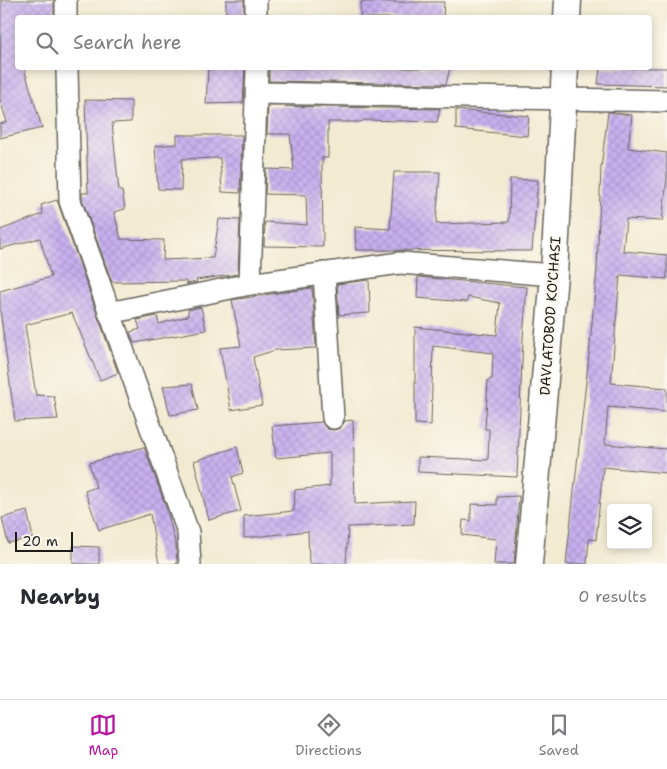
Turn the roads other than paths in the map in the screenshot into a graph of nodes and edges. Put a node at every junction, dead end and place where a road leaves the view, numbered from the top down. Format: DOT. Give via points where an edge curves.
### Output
graph roads {
  1 [pos="66,0"];
  2 [pos="256,0"];
  3 [pos="568,0"];
  4 [pos="66,15"];
  5 [pos="256,15"];
  6 [pos="567,15"];
  7 [pos="67,70"];
  8 [pos="257,70"];
  9 [pos="565,70"];
  10 [pos="257,93"];
  11 [pos="563,101"];
  12 [pos="667,102"];
  13 [pos="324,273"];
  14 [pos="554,275"];
  15 [pos="250,284"];
  16 [pos="109,313"];
  17 [pos="333,418"];
  18 [pos="190,564"];
  19 [pos="529,564"];
  1 -- 4 [label="street"];
  2 -- 5 [label="street"];
  3 -- 6 [label="street"];
  7 -- 16 [label="street" via="70,201"];
  8 -- 10 [label="street"];
  9 -- 11 [label="street, DAVLATOBOD KO'CHASI"];
  10 -- 11 [label="street"];
  10 -- 15 [label="street"];
  11 -- 12 [label="street"];
  11 -- 14 [label="street, DAVLATOBOD KO'CHASI"];
  13 -- 14 [label="street" via="400,262"];
  13 -- 15 [label="street"];
  13 -- 17 [label="street"];
  14 -- 19 [label="street, DAVLATOBOD KO'CHASI"];
  15 -- 16 [label="street"];
  16 -- 18 [label="street" via="188,532"];
}
